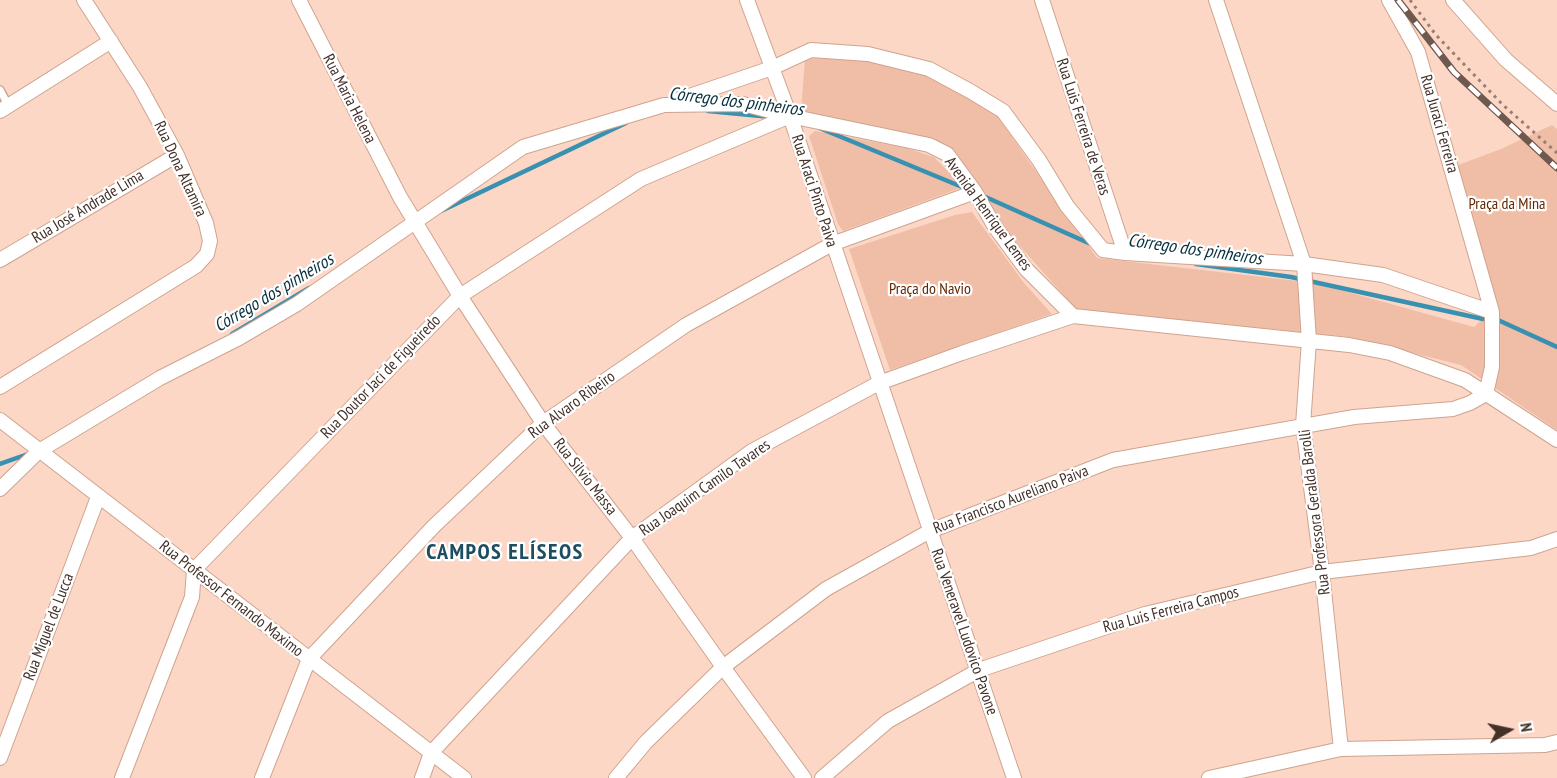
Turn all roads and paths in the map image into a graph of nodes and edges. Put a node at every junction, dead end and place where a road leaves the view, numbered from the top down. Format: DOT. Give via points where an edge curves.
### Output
graph roads {
  1 [pos="84,0"];
  2 [pos="299,0"];
  3 [pos="747,0"];
  4 [pos="1042,0"];
  5 [pos="1216,0"];
  6 [pos="1389,0"];
  7 [pos="1410,0"];
  8 [pos="1458,2"];
  9 [pos="111,41"];
  10 [pos="772,68"];
  11 [pos="0,90"];
  12 [pos="1557,104"];
  13 [pos="664,105"];
  14 [pos="4,108"];
  15 [pos="790,116"];
  16 [pos="1557,153"];
  17 [pos="177,155"];
  18 [pos="975,192"];
  19 [pos="400,197"];
  20 [pos="415,224"];
  21 [pos="832,244"];
  22 [pos="1125,253"];
  23 [pos="0,260"];
  24 [pos="1304,264"];
  25 [pos="460,296"];
  26 [pos="1492,312"];
  27 [pos="1073,316"];
  28 [pos="1309,341"];
  29 [pos="879,383"];
  30 [pos="0,387"];
  31 [pos="1486,394"];
  32 [pos="0,420"];
  33 [pos="543,423"];
  34 [pos="1303,424"];
  35 [pos="1557,440"];
  36 [pos="39,451"];
  37 [pos="0,489"];
  38 [pos="98,497"];
  39 [pos="930,531"];
  40 [pos="632,538"];
  41 [pos="1557,539"];
  42 [pos="194,570"];
  43 [pos="1322,572"];
  44 [pos="309,659"];
  45 [pos="723,667"];
  46 [pos="979,670"];
  47 [pos="1557,742"];
  48 [pos="1341,749"];
  49 [pos="431,753"];
  50 [pos="0,758"];
  51 [pos="122,778"];
  52 [pos="262,778"];
  53 [pos="422,778"];
  54 [pos="464,778"];
  55 [pos="616,778"];
  56 [pos="804,778"];
  57 [pos="822,778"];
  58 [pos="1014,778"];
  59 [pos="1209,778"];
  1 -- 9 [label="street, Rua Dona Altamira"];
  2 -- 19 [label="street, Rua Maria Helena"];
  3 -- 10 [label="street, Rua Araci Pinto Paiva"];
  4 -- 22 [label="street, Rua Luis Ferreira de Veras"];
  5 -- 24 [label="street, Rua Professora Geralda Barolli"];
  6 -- 26 [label="street, Rua Juraci Ferreira" via="1418,52"];
  7 -- 16 [label="path" via="1436,35 1502,104"];
  8 -- 12 [label="street" via="1506,60"];
  9 -- 14 [label="street"];
  9 -- 17 [label="street, Rua Dona Altamira"];
  10 -- 13 [label="street"];
  10 -- 15 [label="street, Rua Araci Pinto Paiva"];
  10 -- 22 [label="street" via="811,50 868,54 929,69 1003,111 1067,206 1103,250"];
  11 -- 14 [label="lane"];
  13 -- 15 [label="street, Avenida Henrique Lemes" via="743,104"];
  13 -- 20 [label="street, Avenida Henrique Lemes" via="524,147"];
  15 -- 18 [label="street, Avenida Henrique Lemes" via="928,145 947,154"];
  15 -- 21 [label="street, Rua Araci Pinto Paiva"];
  15 -- 25 [label="street, Rua Doutor Jaci de Figueiredo" via="641,179"];
  17 -- 23 [label="street, Rua José Andrade Lima"];
  17 -- 30 [label="street, Rua Dona Altamira" via="206,223 210,241 207,254 196,266"];
  18 -- 21 [label="street, Rua Alvaro Ribeiro"];
  18 -- 27 [label="street, Avenida Henrique Lemes" via="1026,269"];
  19 -- 20 [label="street, Rua Silvio Massa"];
  20 -- 25 [label="street, Rua Silvio Massa"];
  20 -- 36 [label="street, Avenida Henrique Lemes" via="297,304 160,378"];
  21 -- 29 [label="street, Rua Araci Pinto Paiva"];
  21 -- 33 [label="street, Rua Alvaro Ribeiro" via="686,325"];
  22 -- 24 [label="street"];
  24 -- 26 [label="street" via="1383,274"];
  24 -- 28 [label="street, Rua Professora Geralda Barolli"];
  25 -- 33 [label="street, Rua Silvio Massa"];
  25 -- 42 [label="street, Rua Doutor Jaci de Figueiredo"];
  26 -- 31 [label="street, Rua Juraci Ferreira" via="1492,367"];
  27 -- 28 [label="street"];
  27 -- 29 [label="street, Rua Joaquim Camilo Tavares"];
  28 -- 31 [label="street" via="1390,353 1465,380"];
  28 -- 34 [label="street, Rua Professora Geralda Barolli"];
  29 -- 39 [label="street, Rua Veneravel Ludovico Pavone"];
  29 -- 40 [label="street, Rua Joaquim Camilo Tavares" via="752,451"];
  31 -- 34 [label="street, Rua Francisco Aureliano Paiva" via="1453,409"];
  31 -- 35 [label="street"];
  32 -- 36 [label="street, Rua Professor Fernando Maximo"];
  33 -- 40 [label="street, Rua Silvio Massa"];
  33 -- 44 [label="street, Rua Alvaro Ribeiro" via="434,526"];
  34 -- 39 [label="street, Rua Francisco Aureliano Paiva" via="1113,460"];
  34 -- 43 [label="street, Rua Professora Geralda Barolli"];
  36 -- 37 [label="street, Avenida Henrique Lemes"];
  36 -- 38 [label="street, Rua Professor Fernando Maximo"];
  38 -- 42 [label="street, Rua Professor Fernando Maximo"];
  38 -- 50 [label="street, Rua Miguel de Lucca"];
  39 -- 45 [label="street, Rua Francisco Aureliano Paiva" via="826,589"];
  39 -- 46 [label="street, Rua Veneravel Ludovico Pavone"];
  40 -- 45 [label="street, Rua Silvio Massa"];
  40 -- 49 [label="street, Rua Joaquim Camilo Tavares"];
  41 -- 43 [label="street, Rua Luis Ferreira Campos" via="1531,548"];
  42 -- 44 [label="street, Rua Professor Fernando Maximo"];
  42 -- 51 [label="street" via="192,597"];
  43 -- 46 [label="street, Rua Luis Ferreira Campos" via="1144,614"];
  43 -- 48 [label="street, Rua Professora Geralda Barolli"];
  44 -- 49 [label="street, Rua Professor Fernando Maximo"];
  44 -- 52 [label="street, Rua Alvaro Ribeiro"];
  45 -- 55 [label="street, Rua Francisco Aureliano Paiva" via="646,742"];
  45 -- 56 [label="street, Rua Silvio Massa"];
  46 -- 57 [label="street, Rua Luis Ferreira Campos" via="888,721"];
  46 -- 58 [label="street, Rua Veneravel Ludovico Pavone"];
  47 -- 48 [label="street"];
  48 -- 59 [label="street"];
  49 -- 53 [label="street, Rua Joaquim Camilo Tavares"];
  49 -- 54 [label="street, Rua Professor Fernando Maximo"];
}
